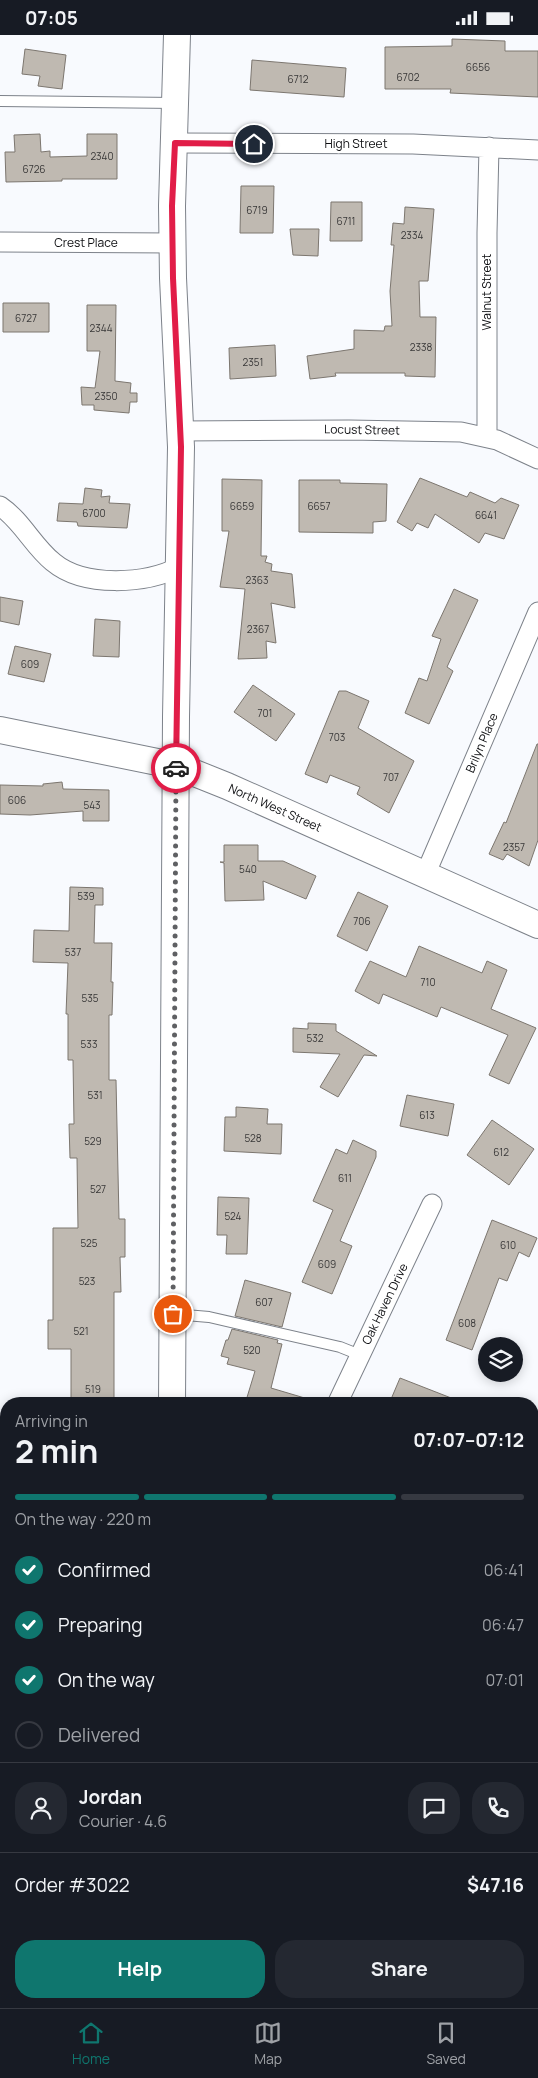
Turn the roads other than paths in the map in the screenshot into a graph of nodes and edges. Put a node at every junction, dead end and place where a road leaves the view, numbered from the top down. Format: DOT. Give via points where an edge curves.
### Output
graph roads {
  1 [pos="177,35"];
  2 [pos="0,101"];
  3 [pos="176,103"];
  4 [pos="175,143"];
  5 [pos="489,147"];
  6 [pos="538,150"];
  7 [pos="0,242"];
  8 [pos="173,243"];
  9 [pos="180,431"];
  10 [pos="486,437"];
  11 [pos="538,459"];
  12 [pos="0,506"];
  13 [pos="179,567"];
  14 [pos="538,612"];
  15 [pos="0,730"];
  16 [pos="176,766"];
  17 [pos="425,875"];
  18 [pos="538,925"];
  19 [pos="432,1204"];
  20 [pos="173,1314"];
  21 [pos="360,1355"];
  22 [pos="172,1397"];
  23 [pos="340,1397"];
  1 -- 3 [label="main road"];
  2 -- 3 [label="lane"];
  3 -- 4 [label="main road"];
  4 -- 5 [label="street, High Street"];
  4 -- 8 [label="main road"];
  5 -- 6 [label="street, High Street"];
  5 -- 10 [label="street, Walnut Street"];
  7 -- 8 [label="street, Crest Place"];
  8 -- 9 [label="main road"];
  9 -- 10 [label="street, Locust Street" via="349,429 461,432"];
  9 -- 13 [label="main road"];
  10 -- 11 [label="street, Locust Street"];
  12 -- 13 [label="street" via="17,520 53,562 86,578 145,580"];
  13 -- 16 [label="main road"];
  14 -- 17 [label="street, Brilyn Place"];
  15 -- 16 [label="main road, North West Street"];
  16 -- 17 [label="main road, North West Street"];
  16 -- 20 [label="main road"];
  17 -- 18 [label="main road, North West Street"];
  19 -- 21 [label="street, Oak Haven Drive"];
  20 -- 21 [label="lane" via="209,1317"];
  20 -- 22 [label="main road"];
  21 -- 23 [label="street, Oak Haven Drive"];
}
